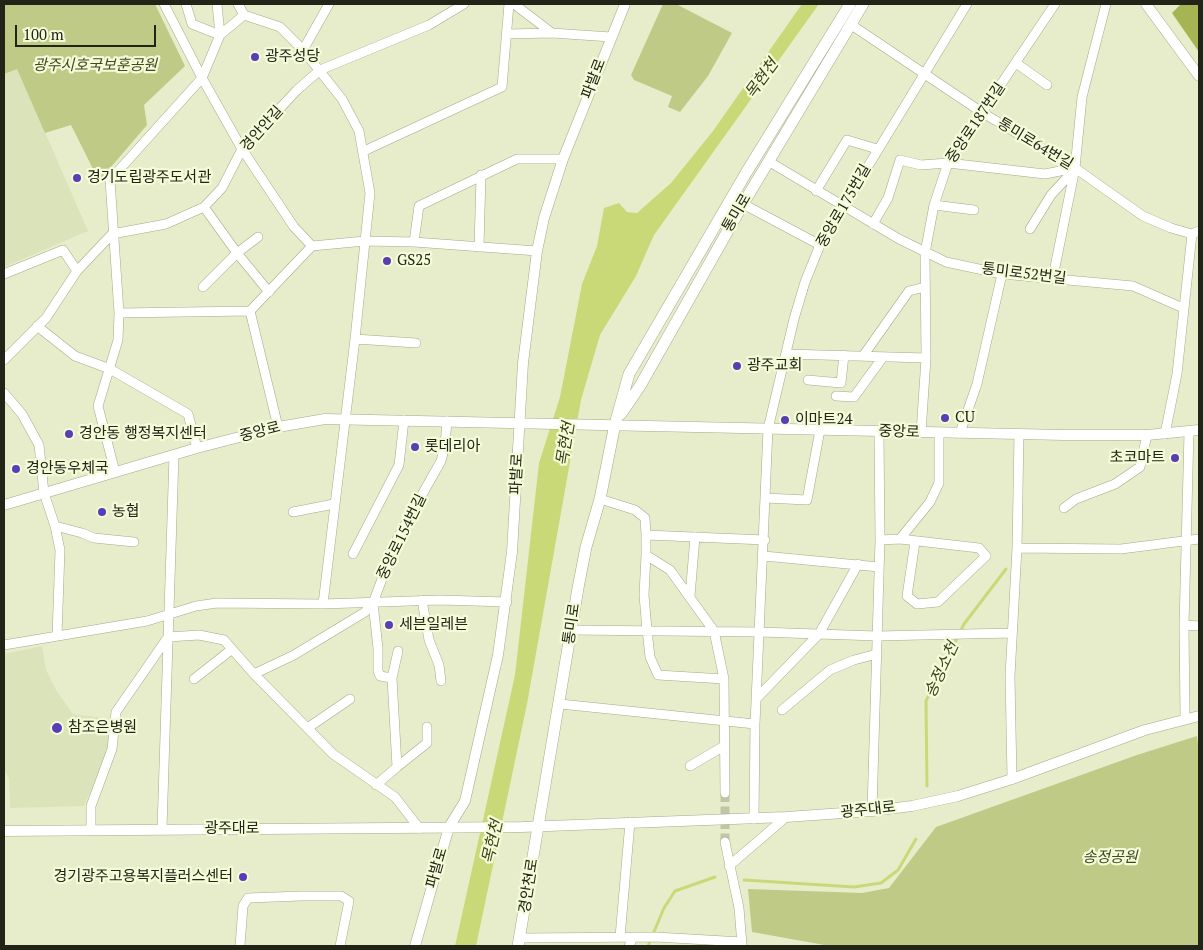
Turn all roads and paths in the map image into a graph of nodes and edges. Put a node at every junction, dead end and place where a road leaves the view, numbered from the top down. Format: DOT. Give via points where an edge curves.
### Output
graph roads {
  1 [pos="164,4"];
  2 [pos="186,4"];
  3 [pos="217,4"];
  4 [pos="238,4"];
  5 [pos="329,4"];
  6 [pos="464,4"];
  7 [pos="509,4"];
  8 [pos="514,4"];
  9 [pos="625,4"];
  10 [pos="850,4"];
  11 [pos="863,4"];
  12 [pos="967,4"];
  13 [pos="1055,4"];
  14 [pos="1106,4"];
  15 [pos="1146,4"];
  16 [pos="244,15"];
  17 [pos="850,24"];
  18 [pos="552,33"];
  19 [pos="507,34"];
  20 [pos="220,35"];
  21 [pos="611,37"];
  22 [pos="303,50"];
  23 [pos="1016,63"];
  24 [pos="320,70"];
  25 [pos="924,72"];
  26 [pos="1199,76"];
  27 [pos="202,78"];
  28 [pos="1047,85"];
  29 [pos="983,113"];
  30 [pos="242,149"];
  31 [pos="877,149"];
  32 [pos="364,151"];
  33 [pos="563,158"];
  34 [pos="768,161"];
  35 [pos="948,162"];
  36 [pos="1075,168"];
  37 [pos="481,175"];
  38 [pos="816,191"];
  39 [pos="742,204"];
  40 [pos="842,205"];
  41 [pos="934,205"];
  42 [pos="204,208"];
  43 [pos="974,210"];
  44 [pos="873,224"];
  45 [pos="1030,229"];
  46 [pos="1196,233"];
  47 [pos="112,234"];
  48 [pos="258,237"];
  49 [pos="365,241"];
  50 [pos="414,242"];
  51 [pos="820,245"];
  52 [pos="312,246"];
  53 [pos="479,247"];
  54 [pos="537,251"];
  55 [pos="236,253"];
  56 [pos="925,253"];
  57 [pos="77,271"];
  58 [pos="4,274"];
  59 [pos="1002,274"];
  60 [pos="1053,277"];
  61 [pos="203,286"];
  62 [pos="925,287"];
  63 [pos="268,292"];
  64 [pos="1183,308"];
  65 [pos="250,311"];
  66 [pos="119,313"];
  67 [pos="37,326"];
  68 [pos="355,339"];
  69 [pos="416,343"];
  70 [pos="786,354"];
  71 [pos="844,355"];
  72 [pos="863,356"];
  73 [pos="882,357"];
  74 [pos="926,358"];
  75 [pos="4,360"];
  76 [pos="110,369"];
  77 [pos="808,380"];
  78 [pos="4,393"];
  79 [pos="836,396"];
  80 [pos="345,418"];
  81 [pos="404,420"];
  82 [pos="447,421"];
  83 [pos="522,423"];
  84 [pos="615,424"];
  85 [pos="278,427"];
  86 [pos="768,429"];
  87 [pos="820,430"];
  88 [pos="1194,431"];
  89 [pos="879,432"];
  90 [pos="921,433"];
  91 [pos="939,433"];
  92 [pos="960,433"];
  93 [pos="1019,434"];
  94 [pos="1165,434"];
  95 [pos="1147,435"];
  96 [pos="197,448"];
  97 [pos="174,455"];
  98 [pos="115,472"];
  99 [pos="44,493"];
  100 [pos="765,498"];
  101 [pos="600,500"];
  102 [pos="334,504"];
  103 [pos="4,505"];
  104 [pos="1064,508"];
  105 [pos="294,512"];
  106 [pos="55,526"];
  107 [pos="646,535"];
  108 [pos="694,537"];
  109 [pos="900,539"];
  110 [pos="1199,539"];
  111 [pos="764,540"];
  112 [pos="880,540"];
  113 [pos="1187,541"];
  114 [pos="134,542"];
  115 [pos="915,542"];
  116 [pos="1017,548"];
  117 [pos="353,554"];
  118 [pos="646,555"];
  119 [pos="764,556"];
  120 [pos="858,564"];
  121 [pos="879,567"];
  122 [pos="690,596"];
  123 [pos="422,600"];
  124 [pos="506,602"];
  125 [pos="373,603"];
  126 [pos="322,604"];
  127 [pos="167,616"];
  128 [pos="1184,626"];
  129 [pos="1199,626"];
  130 [pos="572,630"];
  131 [pos="647,630"];
  132 [pos="714,631"];
  133 [pos="759,632"];
  134 [pos="1012,633"];
  135 [pos="819,634"];
  136 [pos="56,636"];
  137 [pos="877,636"];
  138 [pos="168,638"];
  139 [pos="4,645"];
  140 [pos="231,650"];
  141 [pos="398,651"];
  142 [pos="877,654"];
  143 [pos="254,674"];
  144 [pos="392,678"];
  145 [pos="194,679"];
  146 [pos="724,679"];
  147 [pos="441,681"];
  148 [pos="350,699"];
  149 [pos="756,699"];
  150 [pos="560,704"];
  151 [pos="782,710"];
  152 [pos="1199,716"];
  153 [pos="1186,718"];
  154 [pos="725,722"];
  155 [pos="755,724"];
  156 [pos="427,727"];
  157 [pos="309,728"];
  158 [pos="724,746"];
  159 [pos="690,766"];
  160 [pos="397,767"];
  161 [pos="1012,779"];
  162 [pos="376,785"];
  163 [pos="725,793"];
  164 [pos="872,811"];
  165 [pos="786,818"];
  166 [pos="754,819"];
  167 [pos="630,822"];
  168 [pos="539,826"];
  169 [pos="449,827"];
  170 [pos="91,828"];
  171 [pos="419,828"];
  172 [pos="162,829"];
  173 [pos="4,831"];
  174 [pos="726,842"];
  175 [pos="729,866"];
  176 [pos="620,937"];
  177 [pos="633,937"];
  178 [pos="519,942"];
  179 [pos="742,944"];
  180 [pos="240,946"];
  181 [pos="340,946"];
  182 [pos="415,946"];
  183 [pos="629,946"];
  1 -- 27 [label="street"];
  2 -- 20 [label="street" via="192,24"];
  3 -- 20 [label="street"];
  4 -- 16 [label="street"];
  5 -- 22 [label="street"];
  6 -- 24 [label="street, 경안안길" via="430,25"];
  7 -- 19 [label="street"];
  8 -- 18 [label="street"];
  9 -- 21 [label="street, 파발로"];
  10 -- 84 [label="main road, 통미로" via="746,173 629,374"];
  11 -- 17 [label="main road, 통미로"];
  12 -- 25 [label="street, 중앙로175번길"];
  13 -- 23 [label="street, 중앙로187번길"];
  14 -- 36 [label="street" via="1082,97"];
  15 -- 26 [label="street"];
  16 -- 20 [label="street"];
  16 -- 22 [label="street" via="280,27"];
  17 -- 25 [label="street, 통미로64번길"];
  17 -- 34 [label="main road, 통미로"];
  18 -- 19 [label="street"];
  18 -- 21 [label="street"];
  19 -- 32 [label="street" via="502,87"];
  20 -- 27 [label="street"];
  21 -- 33 [label="street, 파발로"];
  22 -- 24 [label="street"];
  23 -- 28 [label="street"];
  23 -- 29 [label="street, 중앙로187번길"];
  24 -- 30 [label="street, 경안안길"];
  24 -- 32 [label="street" via="359,131"];
  25 -- 29 [label="street, 통미로64번길"];
  25 -- 31 [label="street, 중앙로175번길"];
  27 -- 30 [label="street"];
  27 -- 47 [label="street" via="110,180"];
  29 -- 35 [label="street, 중앙로187번길"];
  29 -- 36 [label="street, 통미로64번길"];
  30 -- 42 [label="street, 경안안길" via="222,188"];
  30 -- 52 [label="street" via="294,226"];
  31 -- 38 [label="street" via="847,140"];
  31 -- 40 [label="street, 중앙로175번길"];
  32 -- 49 [label="street" via="370,193"];
  33 -- 37 [label="street" via="517,159"];
  33 -- 54 [label="street, 파발로"];
  34 -- 38 [label="street, 통미로52번길"];
  34 -- 39 [label="main road, 통미로"];
  35 -- 36 [label="street" via="1046,174"];
  35 -- 41 [label="street, 중앙로187번길"];
  35 -- 44 [label="street" via="921,165 900,160 888,198"];
  36 -- 45 [label="street" via="1051,195"];
  36 -- 46 [label="street, 통미로64번길" via="1144,216 1171,228"];
  36 -- 60 [label="street"];
  37 -- 50 [label="street" via="419,206"];
  37 -- 53 [label="street"];
  38 -- 40 [label="street, 통미로52번길"];
  39 -- 51 [label="street"];
  39 -- 84 [label="main road, 통미로" via="640,386"];
  40 -- 44 [label="street, 통미로52번길"];
  40 -- 51 [label="street, 중앙로175번길"];
  41 -- 43 [label="street"];
  41 -- 56 [label="street, 중앙로187번길"];
  42 -- 47 [label="street, 경안안길" via="166,224"];
  42 -- 55 [label="street"];
  44 -- 56 [label="street, 통미로52번길"];
  46 -- 64 [label="street"];
  47 -- 57 [label="street"];
  47 -- 66 [label="street"];
  48 -- 55 [label="street"];
  49 -- 50 [label="street"];
  49 -- 52 [label="street"];
  49 -- 68 [label="street"];
  50 -- 53 [label="street"];
  51 -- 70 [label="street, 중앙로175번길" via="805,282"];
  52 -- 63 [label="street"];
  53 -- 54 [label="street"];
  54 -- 83 [label="street, 파발로" via="523,363"];
  55 -- 61 [label="street"];
  55 -- 63 [label="street"];
  56 -- 59 [label="street, 통미로52번길" via="946,262"];
  56 -- 62 [label="street, 중앙로187번길"];
  57 -- 58 [label="street" via="63,250"];
  57 -- 67 [label="street" via="46,318"];
  59 -- 60 [label="street, 통미로52번길"];
  59 -- 92 [label="street" via="977,384"];
  60 -- 64 [label="street, 통미로52번길" via="1133,286"];
  62 -- 72 [label="street" via="910,291"];
  62 -- 74 [label="street, 중앙로187번길"];
  63 -- 65 [label="street"];
  64 -- 94 [label="street" via="1177,374"];
  65 -- 66 [label="street"];
  65 -- 85 [label="street"];
  66 -- 76 [label="street" via="118,340"];
  67 -- 75 [label="street"];
  67 -- 76 [label="street" via="75,356"];
  68 -- 69 [label="street"];
  68 -- 80 [label="street"];
  70 -- 71 [label="street"];
  70 -- 86 [label="street, 중앙로175번길"];
  71 -- 72 [label="street"];
  71 -- 77 [label="street" via="841,382"];
  72 -- 73 [label="street"];
  73 -- 74 [label="street"];
  73 -- 79 [label="street" via="854,397"];
  74 -- 90 [label="street, 중앙로187번길"];
  76 -- 96 [label="street" via="188,414"];
  76 -- 98 [label="street" via="98,406"];
  78 -- 99 [label="street" via="22,414 39,444"];
  80 -- 81 [label="street, 중앙로"];
  80 -- 85 [label="street, 중앙로"];
  80 -- 102 [label="street"];
  81 -- 82 [label="street, 중앙로"];
  81 -- 117 [label="street" via="399,465"];
  82 -- 83 [label="street, 중앙로"];
  82 -- 125 [label="street, 중앙로154번길" via="441,461 397,539"];
  83 -- 84 [label="street, 중앙로"];
  83 -- 124 [label="street, 파발로"];
  84 -- 86 [label="street, 중앙로"];
  84 -- 101 [label="main road, 통미로"];
  85 -- 96 [label="street, 중앙로"];
  86 -- 87 [label="street, 중앙로"];
  86 -- 100 [label="street, 중앙로175번길"];
  87 -- 89 [label="street, 중앙로"];
  87 -- 100 [label="street" via="807,500"];
  88 -- 94 [label="street, 중앙로"];
  88 -- 113 [label="street"];
  89 -- 90 [label="street, 중앙로"];
  89 -- 112 [label="street"];
  90 -- 91 [label="street, 중앙로"];
  91 -- 92 [label="street, 중앙로"];
  91 -- 109 [label="street" via="939,484 930,502"];
  92 -- 93 [label="street, 중앙로"];
  93 -- 95 [label="street, 중앙로"];
  93 -- 116 [label="street"];
  94 -- 95 [label="street, 중앙로"];
  95 -- 104 [label="street" via="1140,467 1116,484 1076,498"];
  96 -- 97 [label="street, 중앙로"];
  97 -- 98 [label="street, 중앙로"];
  97 -- 127 [label="street"];
  98 -- 99 [label="street, 중앙로"];
  99 -- 103 [label="street, 중앙로"];
  99 -- 106 [label="street"];
  100 -- 111 [label="street, 중앙로175번길"];
  101 -- 107 [label="street" via="625,506 640,514 644,518"];
  101 -- 130 [label="main road, 통미로" via="586,547"];
  102 -- 105 [label="street"];
  102 -- 126 [label="street"];
  106 -- 114 [label="street" via="94,538"];
  106 -- 136 [label="street" via="60,550"];
  107 -- 108 [label="street"];
  107 -- 118 [label="street"];
  108 -- 111 [label="street"];
  108 -- 122 [label="street"];
  109 -- 112 [label="street"];
  109 -- 115 [label="street"];
  110 -- 113 [label="street"];
  111 -- 119 [label="street, 중앙로175번길"];
  112 -- 121 [label="street"];
  113 -- 116 [label="street" via="1121,549"];
  113 -- 128 [label="street"];
  115 -- 115 [label="street" via="979,548 986,556 938,602 917,604 907,596"];
  116 -- 134 [label="street"];
  118 -- 122 [label="street" via="670,570"];
  118 -- 131 [label="street" via="644,595"];
  119 -- 120 [label="street"];
  119 -- 133 [label="street, 중앙로175번길"];
  120 -- 121 [label="street"];
  120 -- 135 [label="street"];
  121 -- 137 [label="street"];
  122 -- 132 [label="street"];
  123 -- 124 [label="street"];
  123 -- 125 [label="street"];
  123 -- 147 [label="street"];
  124 -- 169 [label="street, 파발로" via="498,655 466,801"];
  125 -- 126 [label="street"];
  125 -- 143 [label="street" via="365,612 294,655"];
  125 -- 144 [label="street, 중앙로154번길" via="378,671 380,676"];
  126 -- 127 [label="street" via="217,603"];
  127 -- 136 [label="street"];
  127 -- 138 [label="street"];
  128 -- 129 [label="street"];
  128 -- 153 [label="street"];
  130 -- 131 [label="street"];
  130 -- 150 [label="main road, 통미로"];
  131 -- 132 [label="street"];
  131 -- 146 [label="street" via="650,657 658,675"];
  132 -- 133 [label="street"];
  132 -- 146 [label="street"];
  133 -- 135 [label="street"];
  133 -- 149 [label="street, 중앙로175번길"];
  134 -- 137 [label="street"];
  134 -- 161 [label="street"];
  135 -- 137 [label="street"];
  135 -- 149 [label="street"];
  136 -- 139 [label="street"];
  137 -- 142 [label="street"];
  138 -- 140 [label="street" via="210,636 224,640"];
  138 -- 170 [label="street" via="116,712 112,749 91,806"];
  138 -- 172 [label="street"];
  140 -- 143 [label="street"];
  140 -- 145 [label="street"];
  141 -- 144 [label="street"];
  142 -- 151 [label="street" via="830,670"];
  142 -- 164 [label="street"];
  143 -- 157 [label="street"];
  144 -- 160 [label="street"];
  146 -- 154 [label="street"];
  148 -- 157 [label="street"];
  149 -- 155 [label="street, 중앙로175번길"];
  150 -- 154 [label="street"];
  150 -- 168 [label="main road, 통미로"];
  152 -- 153 [label="street, 광주대로"];
  153 -- 161 [label="street, 광주대로" via="1103,744"];
  154 -- 155 [label="street"];
  154 -- 158 [label="street"];
  155 -- 166 [label="street, 중앙로175번길"];
  156 -- 160 [label="street" via="426,743"];
  157 -- 162 [label="street" via="333,754"];
  158 -- 159 [label="street"];
  158 -- 163 [label="street"];
  160 -- 162 [label="street"];
  161 -- 164 [label="street, 광주대로" via="949,798"];
  162 -- 171 [label="street" via="395,797"];
  164 -- 165 [label="street, 광주대로"];
  165 -- 166 [label="street, 광주대로"];
  165 -- 175 [label="street"];
  166 -- 167 [label="street, 광주대로"];
  167 -- 168 [label="street, 광주대로"];
  167 -- 176 [label="street"];
  168 -- 169 [label="street, 광주대로"];
  168 -- 178 [label="main road, 경안천로"];
  169 -- 171 [label="street, 광주대로"];
  169 -- 182 [label="street, 파발로"];
  170 -- 172 [label="street, 광주대로"];
  170 -- 173 [label="street, 광주대로"];
  171 -- 172 [label="street, 광주대로"];
  174 -- 175 [label="street"];
  175 -- 179 [label="street" via="739,908"];
  176 -- 177 [label="street"];
  176 -- 178 [label="street"];
  177 -- 179 [label="street"];
  177 -- 183 [label="street"];
  180 -- 181 [label="street" via="242,906 248,898 341,896 346,897 350,905"];
}
